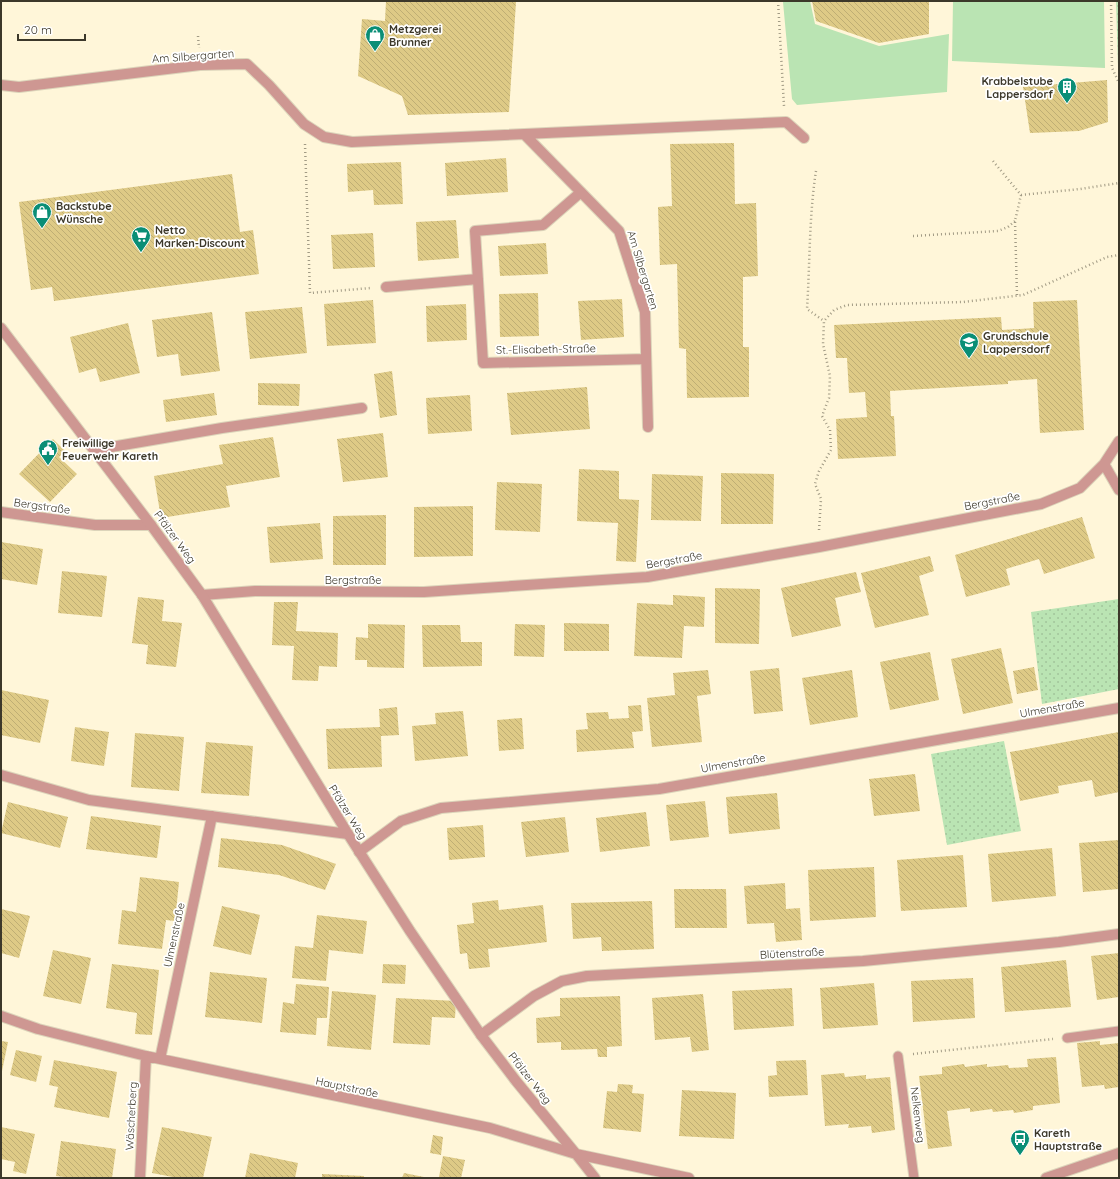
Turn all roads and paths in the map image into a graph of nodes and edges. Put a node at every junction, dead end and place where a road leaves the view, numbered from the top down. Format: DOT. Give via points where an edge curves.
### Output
graph roads {
  1 [pos="778,1"];
  2 [pos="1111,1"];
  3 [pos="1119,83"];
  4 [pos="1,85"];
  5 [pos="786,122"];
  6 [pos="304,124"];
  7 [pos="525,135"];
  8 [pos="804,138"];
  9 [pos="993,162"];
  10 [pos="816,171"];
  11 [pos="1119,182"];
  12 [pos="581,192"];
  13 [pos="1021,195"];
  14 [pos="1015,221"];
  15 [pos="913,236"];
  16 [pos="1119,255"];
  17 [pos="478,279"];
  18 [pos="386,287"];
  19 [pos="1017,295"];
  20 [pos="824,321"];
  21 [pos="1,328"];
  22 [pos="646,360"];
  23 [pos="362,408"];
  24 [pos="648,427"];
  25 [pos="1119,441"];
  26 [pos="94,450"];
  27 [pos="1104,464"];
  28 [pos="1119,490"];
  29 [pos="1,512"];
  30 [pos="152,525"];
  31 [pos="818,547"];
  32 [pos="202,595"];
  33 [pos="1119,708"];
  34 [pos="1,775"];
  35 [pos="212,816"];
  36 [pos="348,834"];
  37 [pos="359,852"];
  38 [pos="1119,934"];
  39 [pos="1,1016"];
  40 [pos="1119,1032"];
  41 [pos="481,1035"];
  42 [pos="1067,1038"];
  43 [pos="146,1056"];
  44 [pos="898,1056"];
  45 [pos="160,1059"];
  46 [pos="1119,1153"];
  47 [pos="576,1154"];
  48 [pos="140,1178"];
  49 [pos="595,1178"];
  50 [pos="689,1178"];
  51 [pos="914,1178"];
  52 [pos="1046,1178"];
  1 -- 5 [label="path"];
  2 -- 3 [label="path" via="1112,68"];
  4 -- 6 [label="street, Am Silbergarten" via="19,87 200,65 247,64"];
  5 -- 7 [label="street, Am Silbergarten"];
  5 -- 8 [label="street"];
  6 -- 7 [label="street, Am Silbergarten" via="324,137 352,142"];
  6 -- 18 [label="path" via="310,293"];
  7 -- 12 [label="street, Am Silbergarten"];
  9 -- 13 [label="path"];
  10 -- 20 [label="path" via="811,201 807,309"];
  11 -- 13 [label="path"];
  12 -- 17 [label="street, St.-Elisabeth-Straße" via="543,225 475,231"];
  12 -- 22 [label="street, Am Silbergarten" via="619,231 645,312"];
  13 -- 14 [label="path"];
  14 -- 15 [label="path" via="998,231"];
  14 -- 19 [label="path"];
  16 -- 19 [label="path" via="1107,257 1023,295"];
  17 -- 18 [label="street"];
  17 -- 22 [label="street, St.-Elisabeth-Straße" via="483,363"];
  19 -- 20 [label="path" via="963,302 847,305 834,310"];
  20 -- 31 [label="path" via="823,344 830,376 829,398 822,416 830,430 831,450 815,484 821,499"];
  21 -- 26 [label="street, Pfälzer Weg"];
  22 -- 24 [label="street, Am Silbergarten"];
  23 -- 26 [label="street"];
  25 -- 27 [label="street, Bergstraße"];
  26 -- 30 [label="street, Pfälzer Weg"];
  27 -- 28 [label="street"];
  27 -- 31 [label="street, Bergstraße" via="1080,488 1041,504"];
  29 -- 30 [label="street, Bergstraße" via="94,525"];
  30 -- 32 [label="street, Pfälzer Weg"];
  31 -- 32 [label="street, Bergstraße" via="647,577 558,584 424,592 255,591"];
  32 -- 36 [label="street, Pfälzer Weg"];
  33 -- 37 [label="street, Ulmenstraße" via="659,789 441,808 401,821"];
  34 -- 35 [label="street" via="89,800"];
  35 -- 36 [label="street"];
  35 -- 45 [label="street, Ulmenstraße"];
  36 -- 37 [label="street, Pfälzer Weg"];
  37 -- 41 [label="street, Pfälzer Weg"];
  38 -- 41 [label="street, Blütenstraße" via="863,961 587,976 562,981 534,996"];
  39 -- 43 [label="street, Hauptstraße" via="38,1029"];
  40 -- 42 [label="lane"];
  41 -- 47 [label="street, Pfälzer Weg"];
  42 -- 44 [label="path"];
  43 -- 45 [label="street, Hauptstraße"];
  43 -- 48 [label="street, Wäscherberg"];
  44 -- 51 [label="lane, Nelkenweg"];
  45 -- 47 [label="street, Hauptstraße" via="490,1128"];
  46 -- 52 [label="street"];
  47 -- 49 [label="street, Pfälzer Weg"];
  47 -- 50 [label="street, Hauptstraße"];
}
